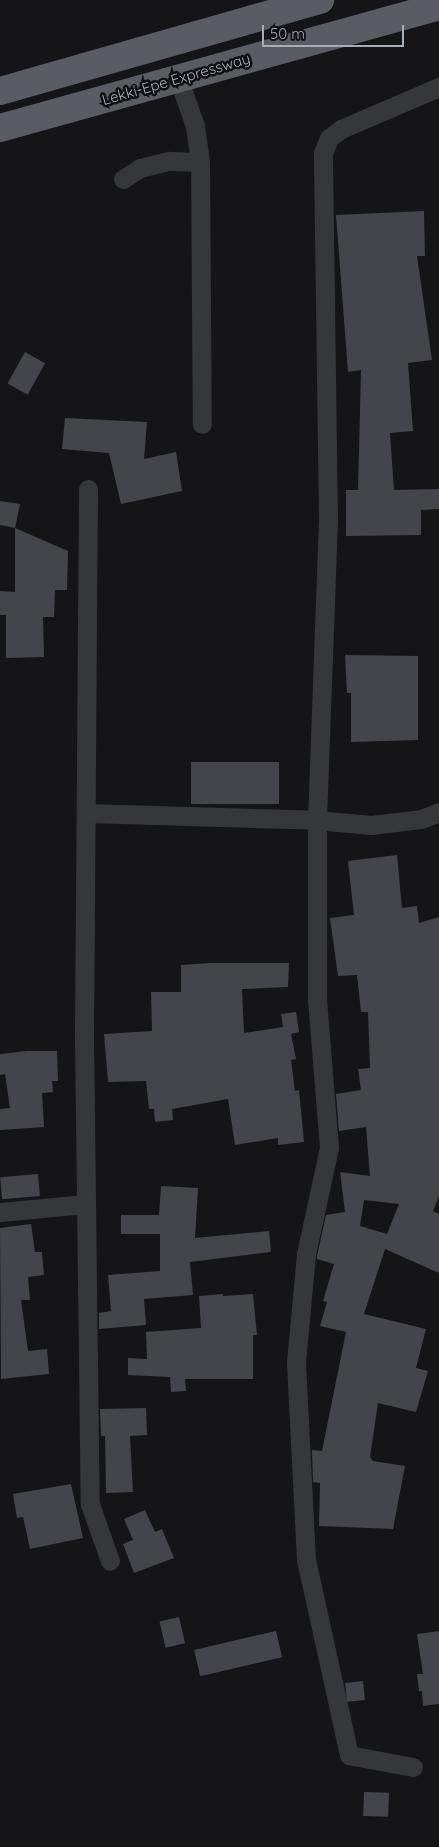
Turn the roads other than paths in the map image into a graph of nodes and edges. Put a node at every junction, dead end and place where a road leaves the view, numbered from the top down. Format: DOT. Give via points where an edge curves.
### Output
graph roads {
  1 [pos="320,0"];
  2 [pos="439,6"];
  3 [pos="178,77"];
  4 [pos="439,87"];
  5 [pos="12,88"];
  6 [pos="0,128"];
  7 [pos="200,162"];
  8 [pos="123,179"];
  9 [pos="202,424"];
  10 [pos="88,489"];
  11 [pos="439,812"];
  12 [pos="86,813"];
  13 [pos="318,820"];
  14 [pos="86,1204"];
  15 [pos="0,1212"];
  16 [pos="110,1561"];
  17 [pos="413,1767"];
  1 -- 5 [label="highway"];
  2 -- 3 [label="highway, Lekki-Epe Expressway"];
  3 -- 6 [label="highway, Lekki-Epe Expressway"];
  3 -- 7 [label="street" via="194,126"];
  4 -- 13 [label="street" via="341,129 330,138 323,152 328,519"];
  7 -- 8 [label="street" via="169,161 140,168"];
  7 -- 9 [label="street"];
  10 -- 12 [label="street"];
  11 -- 13 [label="street" via="421,819 371,825"];
  12 -- 13 [label="street"];
  12 -- 14 [label="street"];
  13 -- 17 [label="street" via="317,999 329,1148 306,1254 296,1362 306,1560 348,1755"];
  14 -- 15 [label="street"];
  14 -- 16 [label="street" via="90,1504"];
}
